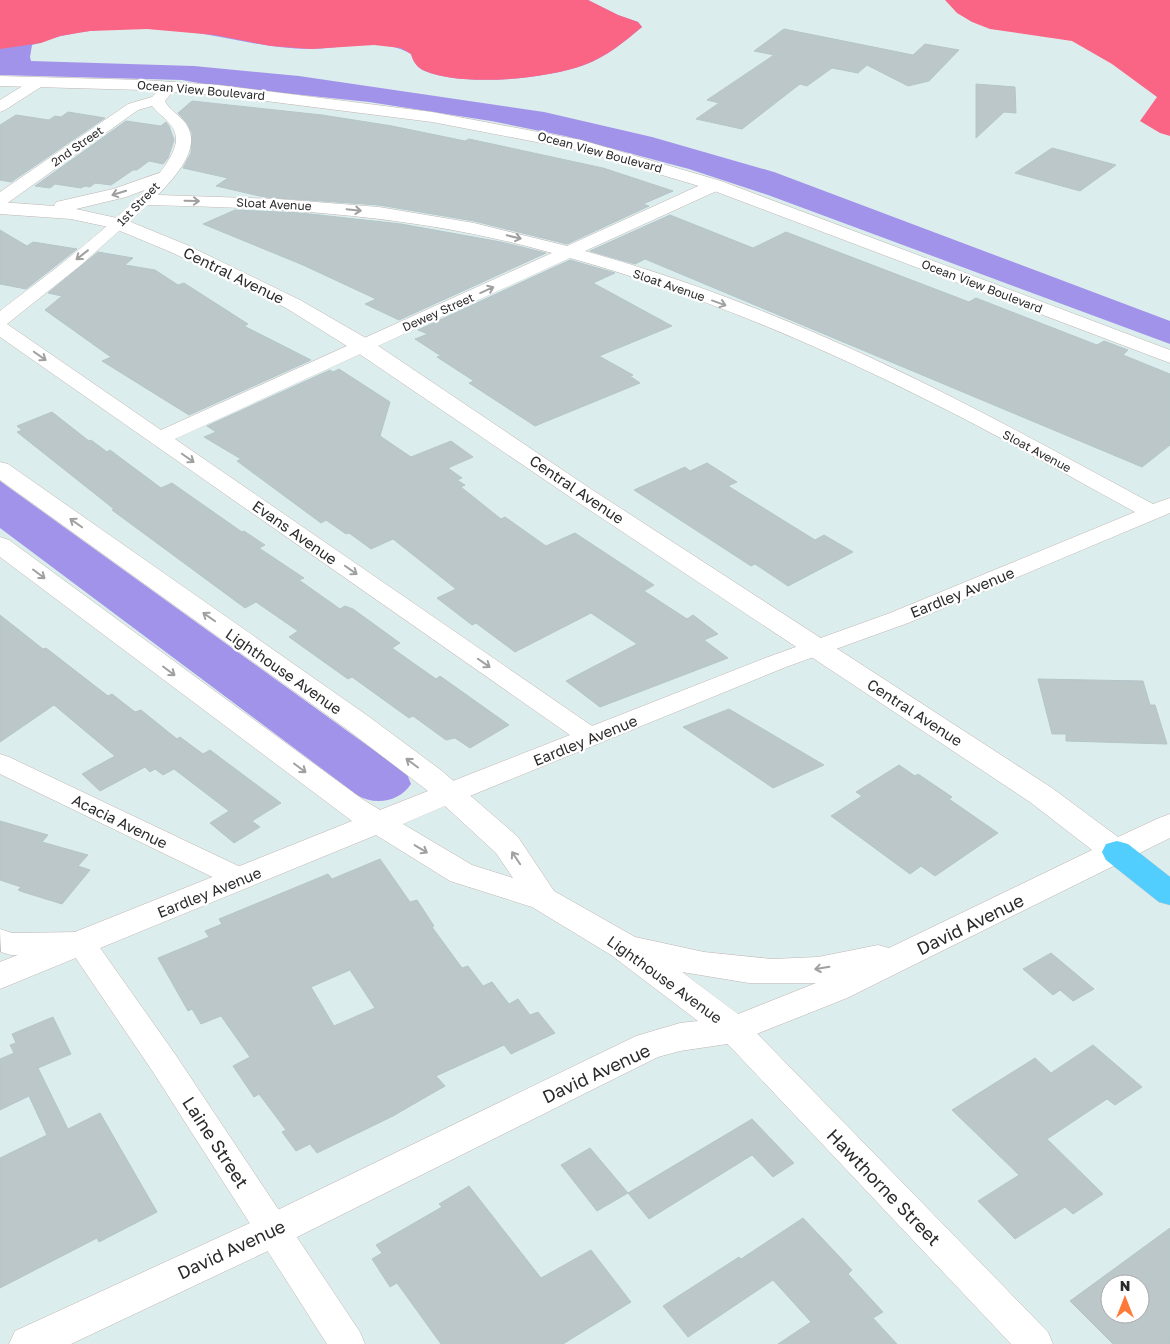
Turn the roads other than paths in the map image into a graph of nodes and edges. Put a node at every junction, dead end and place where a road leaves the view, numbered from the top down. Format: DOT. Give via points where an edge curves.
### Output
graph roads {
  1 [pos="0,81"];
  2 [pos="38,82"];
  3 [pos="77,83"];
  4 [pos="170,86"];
  5 [pos="150,102"];
  6 [pos="0,107"];
  7 [pos="165,176"];
  8 [pos="715,185"];
  9 [pos="0,200"];
  10 [pos="144,200"];
  11 [pos="0,208"];
  12 [pos="41,211"];
  13 [pos="120,224"];
  14 [pos="570,252"];
  15 [pos="0,320"];
  16 [pos="0,328"];
  17 [pos="363,346"];
  18 [pos="1170,357"];
  19 [pos="160,438"];
  20 [pos="0,469"];
  21 [pos="1161,509"];
  22 [pos="0,545"];
  23 [pos="816,648"];
  24 [pos="590,737"];
  25 [pos="0,764"];
  26 [pos="450,793"];
  27 [pos="379,823"];
  28 [pos="1170,825"];
  29 [pos="1117,852"];
  30 [pos="241,879"];
  31 [pos="1170,894"];
  32 [pos="543,899"];
  33 [pos="0,940"];
  34 [pos="81,944"];
  35 [pos="623,946"];
  36 [pos="921,947"];
  37 [pos="0,976"];
  38 [pos="734,1030"];
  39 [pos="274,1230"];
  40 [pos="29,1344"];
  41 [pos="347,1344"];
  42 [pos="1035,1344"];
  1 -- 2 [label="main road, Ocean View Boulevard"];
  2 -- 3 [label="main road, Ocean View Boulevard"];
  2 -- 6 [label="street"];
  3 -- 4 [label="main road, Ocean View Boulevard"];
  3 -- 5 [label="main road"];
  4 -- 5 [label="street"];
  4 -- 8 [label="main road, Ocean View Boulevard" via="365,107 466,122 581,145"];
  5 -- 7 [label="street, 1st Street" via="160,106 179,124 184,140 180,156"];
  5 -- 9 [label="street, 2nd Street" via="133,107"];
  7 -- 10 [label="street, 1st Street"];
  7 -- 12 [label="main road, one-way" via="99,199"];
  8 -- 14 [label="street, Dewey Street"];
  8 -- 18 [label="main road, Ocean View Boulevard"];
  10 -- 13 [label="street, 1st Street"];
  10 -- 14 [label="street, Sloat Avenue, one-way" via="291,204 378,212 488,231"];
  11 -- 12 [label="main road, Central Avenue"];
  12 -- 13 [label="main road, Central Avenue" via="82,214"];
  13 -- 15 [label="street, 1st Street, one-way"];
  13 -- 17 [label="main road, Central Avenue" via="237,275"];
  17 -- 14 [label="street, Dewey Street, one-way"];
  14 -- 21 [label="street, Sloat Avenue, one-way" via="730,307 832,348"];
  16 -- 19 [label="street, Evans Avenue, one-way"];
  17 -- 19 [label="street, Dewey Street"];
  17 -- 23 [label="main road, Central Avenue"];
  19 -- 24 [label="street, Evans Avenue, one-way"];
  26 -- 20 [label="main road, Lighthouse Avenue, one-way" via="358,723"];
  21 -- 23 [label="street, Eardley Avenue" via="899,618"];
  22 -- 27 [label="main road, Lighthouse Avenue, one-way" via="343,800"];
  23 -- 24 [label="street, Eardley Avenue"];
  23 -- 29 [label="main road, Central Avenue" via="1041,795"];
  24 -- 26 [label="street, Eardley Avenue"];
  25 -- 30 [label="street, Acacia Avenue"];
  26 -- 27 [label="main road, Eardley Avenue"];
  32 -- 26 [label="main road, Lighthouse Avenue, one-way" via="507,845"];
  27 -- 30 [label="main road, Eardley Avenue"];
  27 -- 32 [label="main road, Lighthouse Avenue, one-way" via="462,873"];
  28 -- 29 [label="main road, David Avenue"];
  29 -- 31 [label="main road"];
  29 -- 36 [label="main road, David Avenue"];
  30 -- 34 [label="main road, Eardley Avenue"];
  32 -- 35 [label="main road, Lighthouse Avenue"];
  33 -- 34 [label="street" via="11,944"];
  34 -- 37 [label="main road, Eardley Avenue"];
  34 -- 39 [label="street, Laine Street"];
  36 -- 35 [label="main road, one-way" via="819,970 775,971 727,969"];
  35 -- 38 [label="main road, Lighthouse Avenue"];
  36 -- 38 [label="main road, David Avenue" via="835,989"];
  38 -- 39 [label="main road, David Avenue" via="648,1046"];
  38 -- 42 [label="street, Hawthorne Street"];
  39 -- 40 [label="main road, David Avenue"];
  39 -- 41 [label="street, Laine Street"];
}
